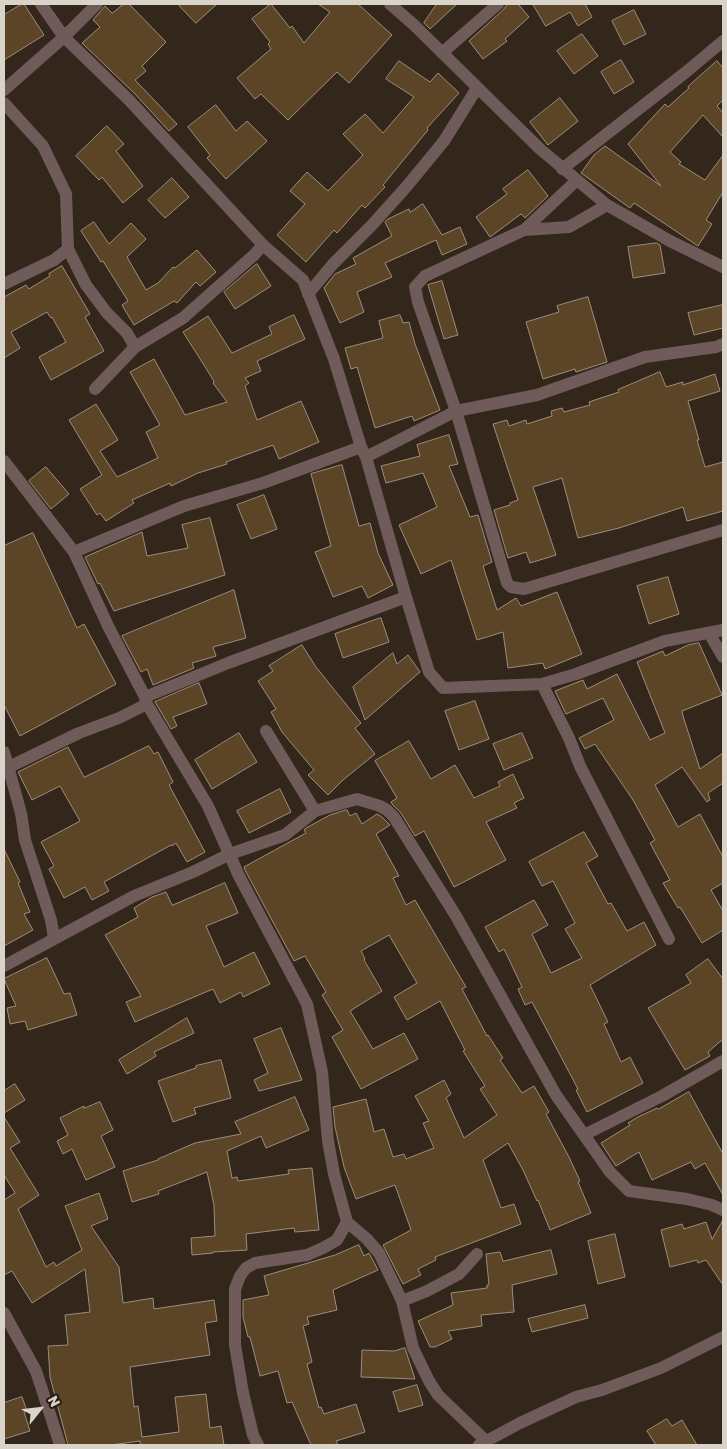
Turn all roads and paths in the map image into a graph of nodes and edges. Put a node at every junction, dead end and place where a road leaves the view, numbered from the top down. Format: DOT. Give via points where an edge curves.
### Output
graph roads {
  1 [pos="41,4"];
  2 [pos="97,4"];
  3 [pos="390,4"];
  4 [pos="498,4"];
  5 [pos="64,38"];
  6 [pos="723,41"];
  7 [pos="442,53"];
  8 [pos="477,88"];
  9 [pos="4,90"];
  10 [pos="4,103"];
  11 [pos="562,169"];
  12 [pos="576,181"];
  13 [pos="607,205"];
  14 [pos="524,230"];
  15 [pos="263,245"];
  16 [pos="68,249"];
  17 [pos="722,264"];
  18 [pos="4,284"];
  19 [pos="308,294"];
  20 [pos="723,344"];
  21 [pos="135,347"];
  22 [pos="95,389"];
  23 [pos="456,411"];
  24 [pos="364,452"];
  25 [pos="4,462"];
  26 [pos="723,530"];
  27 [pos="74,552"];
  28 [pos="406,597"];
  29 [pos="723,630"];
  30 [pos="709,633"];
  31 [pos="723,657"];
  32 [pos="542,684"];
  33 [pos="146,700"];
  34 [pos="266,731"];
  35 [pos="4,752"];
  36 [pos="9,767"];
  37 [pos="315,811"];
  38 [pos="230,854"];
  39 [pos="54,938"];
  40 [pos="669,939"];
  41 [pos="4,966"];
  42 [pos="723,1061"];
  43 [pos="584,1135"];
  44 [pos="723,1210"];
  45 [pos="347,1222"];
  46 [pos="477,1254"];
  47 [pos="402,1301"];
  48 [pos="4,1313"];
  49 [pos="723,1337"];
  50 [pos="484,1444"];
  51 [pos="60,1445"];
  52 [pos="258,1445"];
  1 -- 5 [label="street"];
  2 -- 5 [label="street"];
  3 -- 7 [label="street"];
  4 -- 7 [label="street"];
  5 -- 9 [label="street"];
  5 -- 15 [label="street" via="129,100"];
  6 -- 11 [label="street"];
  7 -- 8 [label="street"];
  8 -- 11 [label="street"];
  8 -- 19 [label="street" via="444,141"];
  10 -- 16 [label="street" via="43,146 66,194"];
  11 -- 12 [label="street"];
  12 -- 13 [label="street"];
  12 -- 14 [label="street"];
  13 -- 14 [label="street" via="569,227"];
  13 -- 17 [label="street" via="670,241"];
  14 -- 23 [label="street" via="425,276 416,287 418,302"];
  15 -- 19 [label="street" via="303,280"];
  15 -- 21 [label="street" via="183,318"];
  16 -- 18 [label="street" via="54,260"];
  16 -- 21 [label="street" via="86,285"];
  19 -- 24 [label="street" via="334,359"];
  20 -- 23 [label="street" via="645,358 537,395"];
  21 -- 22 [label="street"];
  23 -- 24 [label="street"];
  23 -- 26 [label="street" via="503,571 507,583 512,586 524,589"];
  24 -- 27 [label="street" via="184,506"];
  24 -- 28 [label="street"];
  25 -- 27 [label="street"];
  27 -- 33 [label="street"];
  28 -- 32 [label="street" via="429,672 443,688"];
  28 -- 33 [label="street" via="228,663"];
  29 -- 30 [label="street"];
  30 -- 31 [label="street"];
  30 -- 32 [label="street" via="665,641"];
  32 -- 40 [label="street" via="580,766"];
  33 -- 36 [label="street" via="119,718 79,733"];
  33 -- 38 [label="street" via="208,806"];
  34 -- 37 [label="street"];
  35 -- 36 [label="street"];
  36 -- 39 [label="street" via="25,840"];
  37 -- 38 [label="street" via="285,835"];
  37 -- 43 [label="street" via="357,799 380,806 394,817 456,916 556,1095"];
  38 -- 39 [label="street" via="134,896"];
  38 -- 45 [label="street" via="307,1004 322,1072 334,1174"];
  39 -- 41 [label="street"];
  42 -- 43 [label="street"];
  43 -- 44 [label="street" via="610,1172 629,1191 687,1199"];
  45 -- 47 [label="street" via="379,1253"];
  45 -- 52 [label="street" via="337,1240 323,1248 308,1255 255,1263 240,1276 235,1289 235,1345 243,1394"];
  46 -- 47 [label="street" via="458,1274"];
  47 -- 50 [label="street" via="413,1348 429,1381"];
  48 -- 51 [label="street" via="36,1371"];
  49 -- 50 [label="street" via="661,1368 576,1397"];
}
